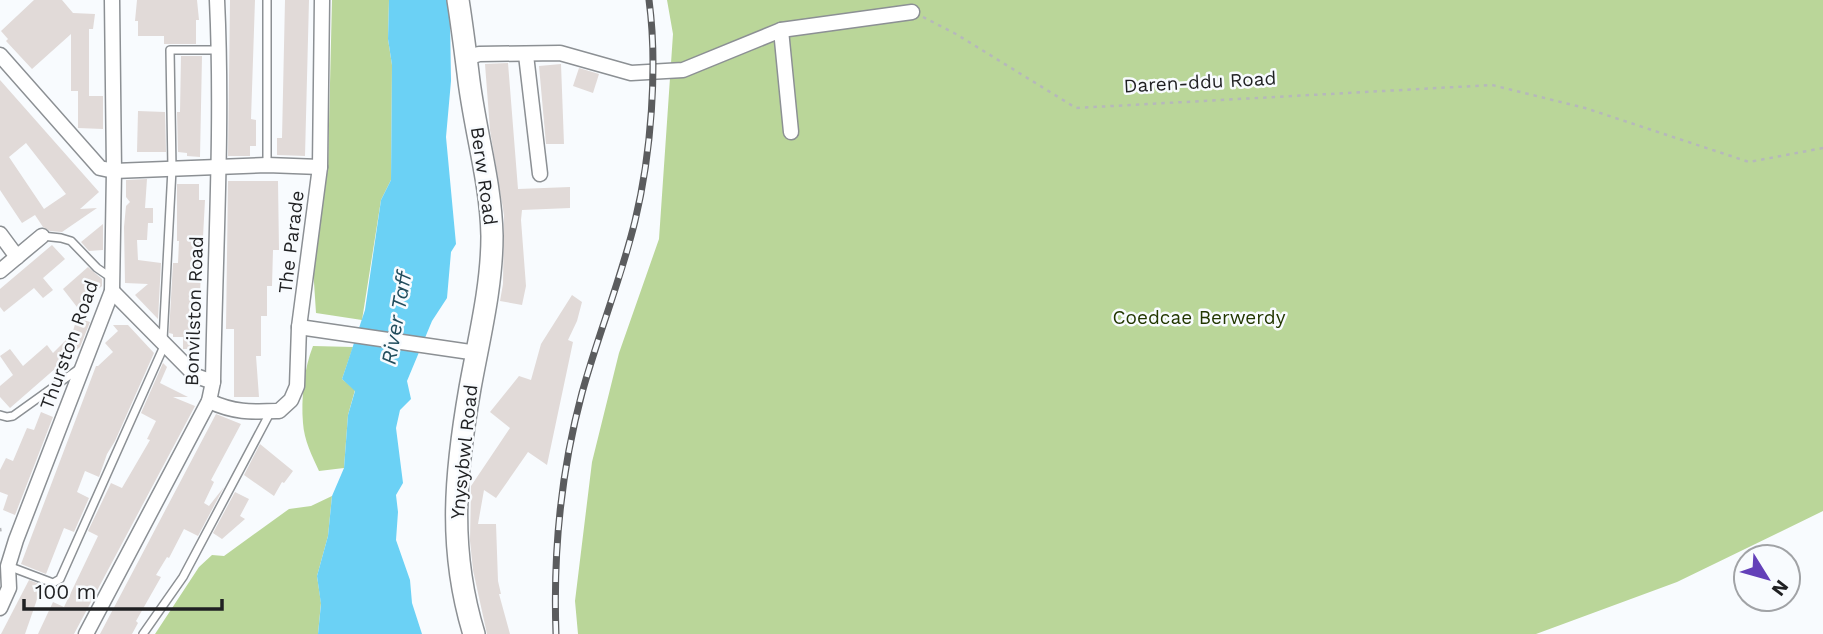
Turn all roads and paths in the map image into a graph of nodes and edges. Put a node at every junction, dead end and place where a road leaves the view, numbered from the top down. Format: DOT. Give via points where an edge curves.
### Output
graph roads {
  1 [pos="113,0"];
  2 [pos="217,0"];
  3 [pos="267,0"];
  4 [pos="322,0"];
  5 [pos="458,0"];
  6 [pos="912,12"];
  7 [pos="781,30"];
  8 [pos="219,50"];
  9 [pos="0,55"];
  10 [pos="526,55"];
  11 [pos="467,58"];
  12 [pos="791,132"];
  13 [pos="1823,148"];
  14 [pos="267,164"];
  15 [pos="320,167"];
  16 [pos="217,168"];
  17 [pos="172,169"];
  18 [pos="114,171"];
  19 [pos="540,174"];
  20 [pos="0,234"];
  21 [pos="42,236"];
  22 [pos="17,257"];
  23 [pos="0,271"];
  24 [pos="112,285"];
  25 [pos="299,327"];
  26 [pos="164,342"];
  27 [pos="470,352"];
  28 [pos="83,366"];
  29 [pos="213,382"];
  30 [pos="209,401"];
  31 [pos="271,411"];
  32 [pos="0,415"];
  33 [pos="8,566"];
  34 [pos="0,608"];
  35 [pos="86,634"];
  36 [pos="143,634"];
  37 [pos="474,634"];
  1 -- 18 [label="street, Thurston Road"];
  2 -- 8 [label="street, Bonvilston Road"];
  3 -- 14 [label="lane"];
  4 -- 15 [label="street, The Parade"];
  5 -- 11 [label="main road, Berw Road"];
  6 -- 7 [label="street"];
  6 -- 13 [label="path, Daren-ddu Road" via="957,34 1076,108 1492,85 1585,108 1749,162"];
  7 -- 10 [label="street" via="683,71 631,73 560,53"];
  7 -- 12 [label="street"];
  8 -- 16 [label="street, Bonvilston Road"];
  8 -- 17 [label="lane" via="170,50"];
  9 -- 18 [label="street" via="100,168"];
  10 -- 11 [label="street"];
  10 -- 19 [label="street"];
  11 -- 27 [label="main road, Berw Road" via="492,235 489,279"];
  14 -- 15 [label="street"];
  14 -- 16 [label="street"];
  15 -- 25 [label="street, The Parade"];
  16 -- 17 [label="street"];
  16 -- 29 [label="street, Bonvilston Road"];
  17 -- 18 [label="street"];
  17 -- 26 [label="lane"];
  18 -- 24 [label="street, Thurston Road"];
  20 -- 22 [label="street"];
  21 -- 22 [label="street"];
  21 -- 24 [label="lane" via="71,241"];
  22 -- 23 [label="street"];
  24 -- 26 [label="street"];
  24 -- 28 [label="street, Thurston Road"];
  25 -- 27 [label="street"];
  25 -- 31 [label="street, The Parade" via="297,387 291,400 279,411"];
  26 -- 29 [label="street" via="196,376"];
  26 -- 33 [label="lane" via="60,579 53,583"];
  27 -- 37 [label="main road, Ynysybwl Road" via="455,529 463,598"];
  28 -- 32 [label="lane" via="13,416"];
  28 -- 33 [label="street, Thurston Road"];
  29 -- 30 [label="street, Bonvilston Road"];
  30 -- 31 [label="street" via="229,410"];
  30 -- 35 [label="street, Bonvilston Road"];
  31 -- 36 [label="lane" via="183,578"];
  33 -- 34 [label="street, Thurston Road" via="9,588"];
}
